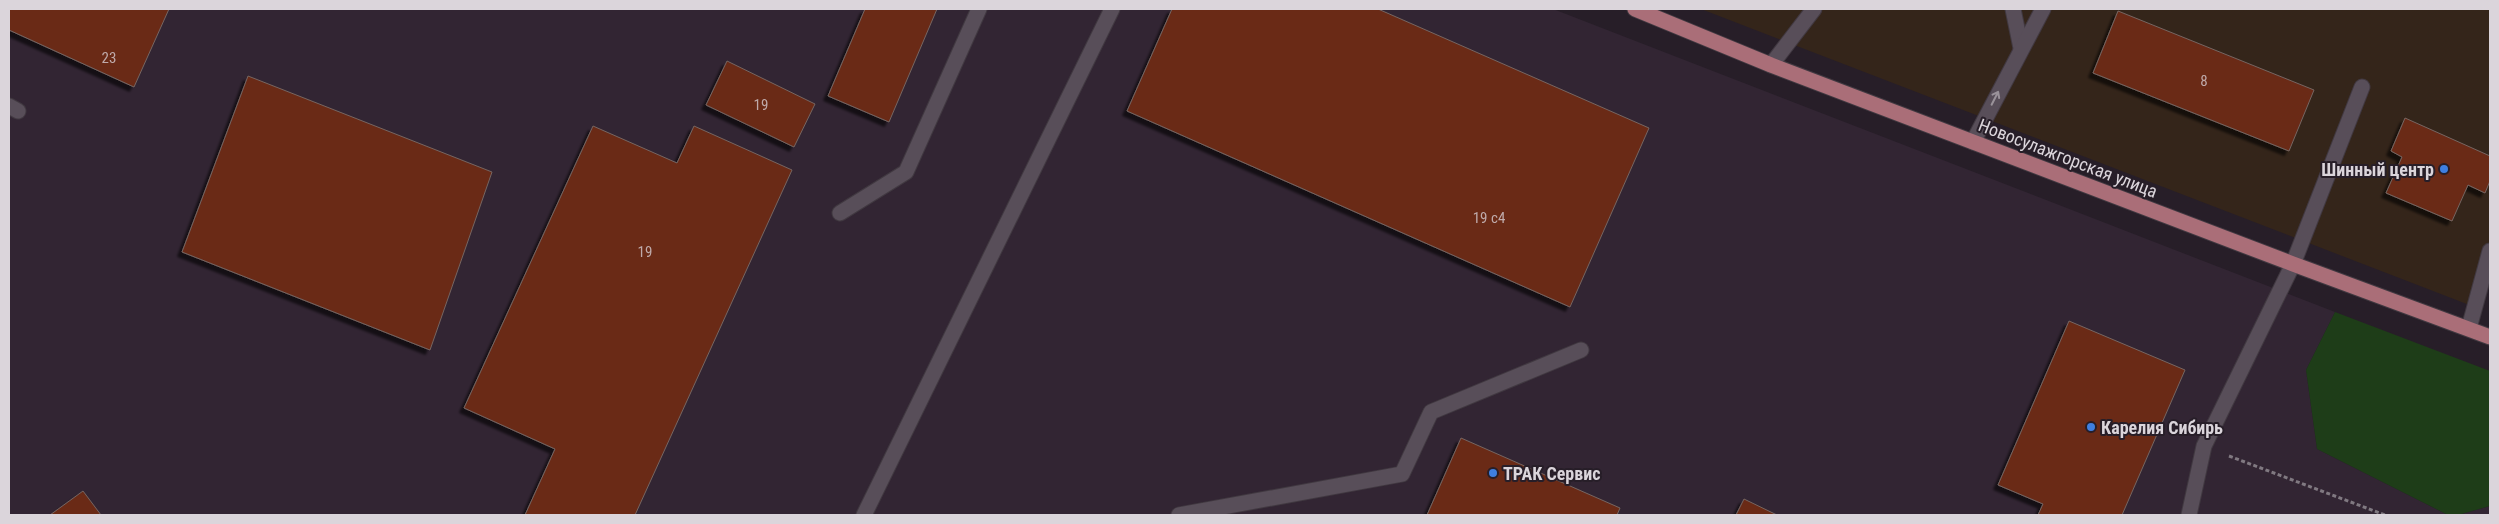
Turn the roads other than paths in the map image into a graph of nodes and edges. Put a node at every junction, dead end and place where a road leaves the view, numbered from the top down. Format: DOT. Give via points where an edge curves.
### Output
graph roads {
  1 [pos="978,9"];
  2 [pos="1112,9"];
  3 [pos="1635,9"];
  4 [pos="1814,9"];
  5 [pos="2013,9"];
  6 [pos="2034,9"];
  7 [pos="2043,9"];
  8 [pos="2035,27"];
  9 [pos="2021,48"];
  10 [pos="1771,65"];
  11 [pos="2362,87"];
  12 [pos="1973,142"];
  13 [pos="840,214"];
  14 [pos="2490,251"];
  15 [pos="2293,264"];
  16 [pos="2469,328"];
  17 [pos="2490,337"];
  18 [pos="1581,350"];
  19 [pos="864,515"];
  20 [pos="1179,515"];
  21 [pos="2190,515"];
  1 -- 13 [label="lane" via="906,172"];
  2 -- 19 [label="lane"];
  3 -- 10 [label="main road, Новосулажгорская улица"];
  4 -- 10 [label="lane"];
  5 -- 9 [label="lane"];
  6 -- 8 [label="lane"];
  7 -- 8 [label="lane"];
  8 -- 9 [label="lane"];
  12 -- 9 [label="lane, one-way"];
  10 -- 12 [label="main road, Новосулажгорская улица"];
  11 -- 15 [label="lane"];
  12 -- 15 [label="main road, Новосулажгорская улица"];
  14 -- 16 [label="lane"];
  15 -- 16 [label="main road, Новосулажгорская улица"];
  15 -- 21 [label="lane" via="2204,446"];
  16 -- 17 [label="main road, Новосулажгорская улица"];
  18 -- 20 [label="lane" via="1431,412 1402,474"];
}
